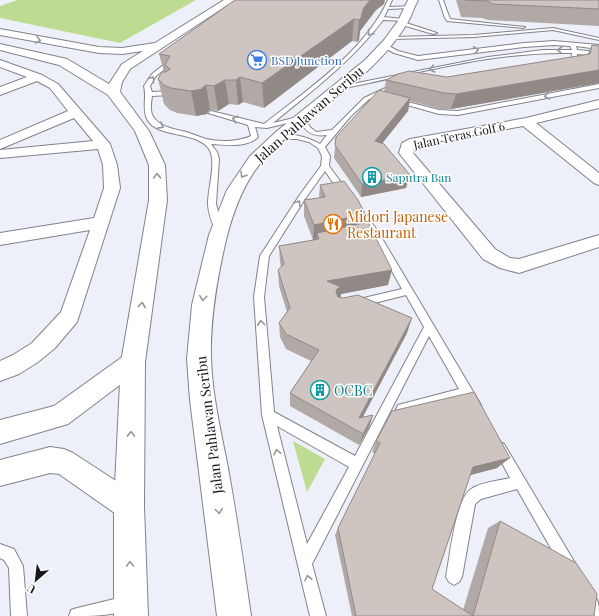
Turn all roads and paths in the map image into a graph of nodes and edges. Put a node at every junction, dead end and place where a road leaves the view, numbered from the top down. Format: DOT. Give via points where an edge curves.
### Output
graph roads {
  1 [pos="390,0"];
  2 [pos="441,0"];
  3 [pos="226,4"];
  4 [pos="397,20"];
  5 [pos="553,29"];
  6 [pos="588,30"];
  7 [pos="0,32"];
  8 [pos="442,36"];
  9 [pos="599,39"];
  10 [pos="161,44"];
  11 [pos="572,44"];
  12 [pos="0,47"];
  13 [pos="599,47"];
  14 [pos="575,51"];
  15 [pos="599,54"];
  16 [pos="177,57"];
  17 [pos="98,59"];
  18 [pos="0,62"];
  19 [pos="64,62"];
  20 [pos="561,67"];
  21 [pos="38,77"];
  22 [pos="402,83"];
  23 [pos="599,86"];
  24 [pos="340,87"];
  25 [pos="0,91"];
  26 [pos="114,92"];
  27 [pos="171,93"];
  28 [pos="149,94"];
  29 [pos="375,95"];
  30 [pos="382,97"];
  31 [pos="389,99"];
  32 [pos="599,104"];
  33 [pos="76,112"];
  34 [pos="211,113"];
  35 [pos="302,118"];
  36 [pos="532,120"];
  37 [pos="251,124"];
  38 [pos="272,132"];
  39 [pos="334,132"];
  40 [pos="205,141"];
  41 [pos="102,144"];
  42 [pos="0,145"];
  43 [pos="321,147"];
  44 [pos="0,154"];
  45 [pos="599,164"];
  46 [pos="325,166"];
  47 [pos="599,180"];
  48 [pos="100,223"];
  49 [pos="219,230"];
  50 [pos="0,239"];
  51 [pos="599,241"];
  52 [pos="281,253"];
  53 [pos="265,256"];
  54 [pos="408,291"];
  55 [pos="349,306"];
  56 [pos="429,327"];
  57 [pos="133,362"];
  58 [pos="0,371"];
  59 [pos="468,392"];
  60 [pos="384,413"];
  61 [pos="268,415"];
  62 [pos="482,418"];
  63 [pos="0,432"];
  64 [pos="494,437"];
  65 [pos="357,464"];
  66 [pos="0,473"];
  67 [pos="520,482"];
  68 [pos="129,506"];
  69 [pos="0,551"];
  70 [pos="305,563"];
  71 [pos="575,576"];
  72 [pos="454,577"];
  73 [pos="582,589"];
  74 [pos="131,610"];
  75 [pos="595,614"];
  76 [pos="19,616"];
  77 [pos="77,616"];
  78 [pos="234,616"];
  79 [pos="318,616"];
  1 -- 4 [label="lane"];
  2 -- 5 [label="lane" via="447,18 451,21"];
  3 -- 10 [label="main road"];
  4 -- 8 [label="lane"];
  4 -- 8 [label="lane"];
  4 -- 11 [label="lane, one-way" via="396,52 418,58 500,47"];
  4 -- 24 [label="main road, Jalan Pahlawan Seribu" via="356,74"];
  4 -- 38 [label="lane, one-way" via="361,44"];
  5 -- 6 [label="lane"];
  5 -- 8 [label="lane" via="474,36"];
  5 -- 9 [label="lane"];
  7 -- 17 [label="main road, one-way"];
  10 -- 17 [label="main road" via="122,50"];
  10 -- 26 [label="main road" via="126,67 116,82"];
  11 -- 13 [label="lane"];
  11 -- 14 [label="lane"];
  12 -- 19 [label="main road"];
  14 -- 15 [label="lane"];
  14 -- 20 [label="lane" via="574,64"];
  14 -- 24 [label="lane, one-way" via="553,50 477,60"];
  28 -- 16 [label="lane, one-way" via="147,86 150,80"];
  17 -- 19 [label="main road" via="80,65"];
  18 -- 21 [label="street"];
  19 -- 26 [label="main road"];
  21 -- 25 [label="street"];
  21 -- 33 [label="street" via="54,86"];
  22 -- 29 [label="lane"];
  23 -- 31 [label="lane, one-way" via="458,113 439,112"];
  24 -- 35 [label="main road, Jalan Pahlawan Seribu"];
  57 -- 26 [label="main road, one-way" via="158,200 157,165 142,131"];
  27 -- 28 [label="lane"];
  28 -- 40 [label="lane, one-way" via="147,111 158,126"];
  29 -- 30 [label="lane"];
  29 -- 39 [label="lane" via="366,99"];
  32 -- 36 [label="street"];
  33 -- 41 [label="street"];
  33 -- 42 [label="street"];
  37 -- 34 [label="lane, one-way"];
  35 -- 38 [label="main road, Jalan Pahlawan Seribu"];
  35 -- 39 [label="lane" via="306,128 313,133"];
  36 -- 45 [label="street"];
  36 -- 47 [label="street"];
  36 -- 51 [label="street, Jalan Teras Golf 6" via="415,142 407,146 406,153 489,254 504,264 519,266"];
  37 -- 38 [label="lane"];
  37 -- 40 [label="lane" via="254,137 250,140"];
  38 -- 43 [label="lane" via="298,137"];
  38 -- 49 [label="main road, Jalan Pahlawan Seribu, one-way" via="263,151 246,170 231,194"];
  39 -- 43 [label="lane"];
  40 -- 49 [label="lane" via="214,152 216,163 212,204"];
  41 -- 44 [label="street"];
  41 -- 48 [label="street" via="110,165 112,188"];
  43 -- 46 [label="lane" via="326,156"];
  53 -- 46 [label="lane, one-way"];
  46 -- 54 [label="lane"];
  48 -- 50 [label="street"];
  48 -- 58 [label="street" via="70,316 56,334 33,355"];
  49 -- 78 [label="main road, Jalan Pahlawan Seribu, one-way" via="204,294 200,331 200,376"];
  52 -- 53 [label="lane"];
  61 -- 53 [label="lane, one-way" via="259,297"];
  54 -- 55 [label="lane"];
  54 -- 56 [label="lane"];
  56 -- 59 [label="lane"];
  56 -- 60 [label="lane"];
  57 -- 63 [label="street" via="60,416"];
  68 -- 57 [label="main road, one-way"];
  59 -- 60 [label="lane"];
  59 -- 62 [label="lane"];
  60 -- 65 [label="lane"];
  61 -- 65 [label="lane"];
  70 -- 61 [label="lane, one-way"];
  64 -- 67 [label="lane"];
  65 -- 70 [label="lane"];
  66 -- 68 [label="street" via="57,460 64,462"];
  67 -- 71 [label="lane"];
  67 -- 72 [label="lane" via="478,493 470,499 466,508"];
  74 -- 68 [label="main road, one-way"];
  69 -- 76 [label="lane" via="9,554 16,566"];
  79 -- 70 [label="lane, one-way"];
  73 -- 75 [label="lane"];
  74 -- 77 [label="lane"];
}
